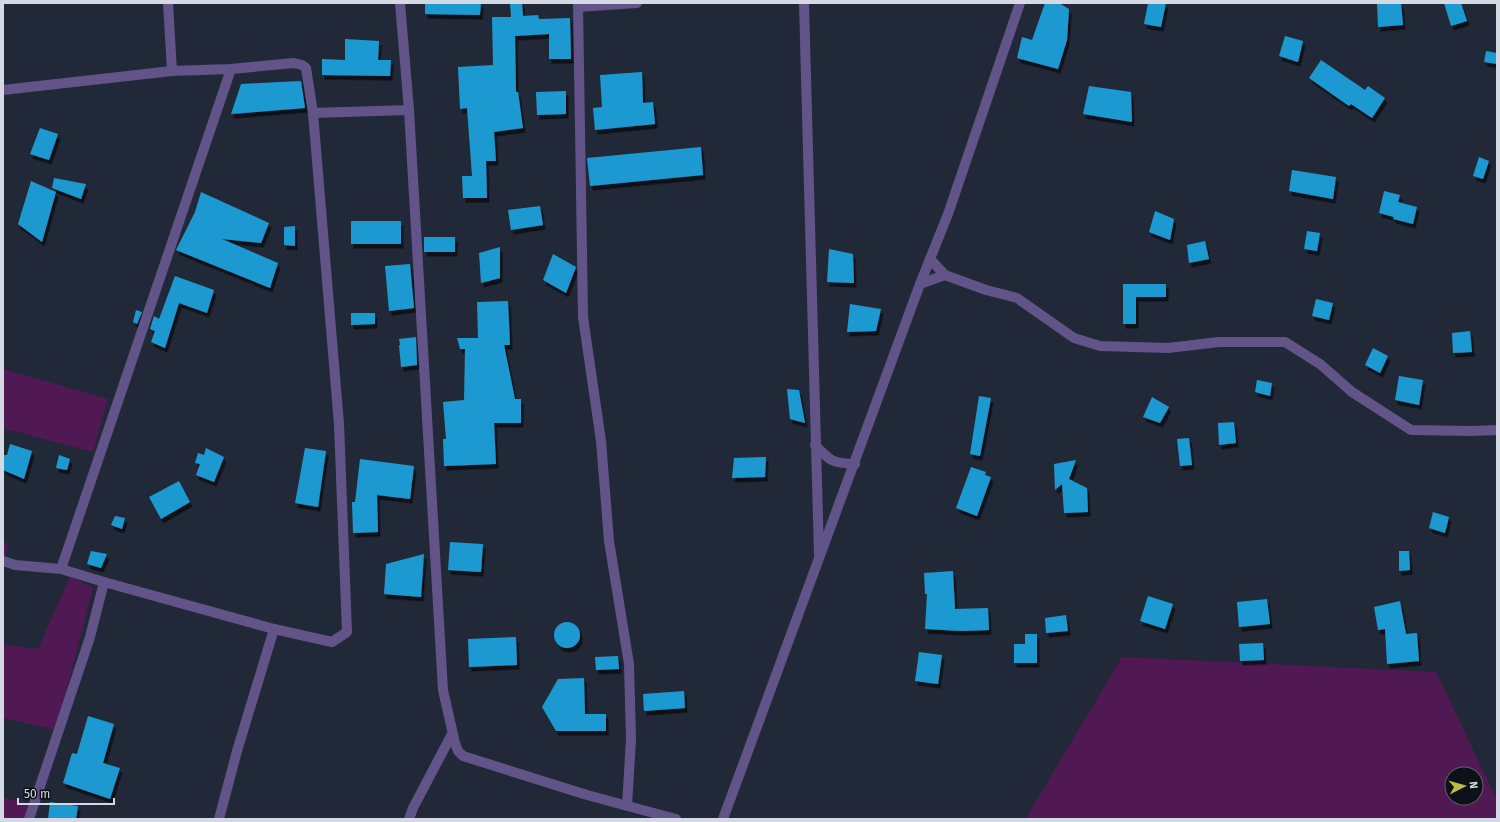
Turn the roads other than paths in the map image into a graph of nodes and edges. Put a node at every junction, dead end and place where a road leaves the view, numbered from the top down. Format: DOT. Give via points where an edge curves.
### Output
graph roads {
  1 [pos="168,3"];
  2 [pos="400,3"];
  3 [pos="638,3"];
  4 [pos="804,3"];
  5 [pos="1020,3"];
  6 [pos="578,5"];
  7 [pos="231,69"];
  8 [pos="172,71"];
  9 [pos="3,90"];
  10 [pos="409,110"];
  11 [pos="313,113"];
  12 [pos="930,259"];
  13 [pos="945,275"];
  14 [pos="920,284"];
  15 [pos="1497,430"];
  16 [pos="815,444"];
  17 [pos="855,464"];
  18 [pos="819,560"];
  19 [pos="3,561"];
  20 [pos="62,569"];
  21 [pos="104,582"];
  22 [pos="274,629"];
  23 [pos="452,734"];
  24 [pos="627,806"];
  25 [pos="29,819"];
  26 [pos="219,819"];
  27 [pos="409,819"];
  28 [pos="676,819"];
  29 [pos="723,819"];
  1 -- 8 [label="street"];
  2 -- 10 [label="street"];
  3 -- 6 [label="street"];
  4 -- 16 [label="street"];
  5 -- 12 [label="street" via="948,214"];
  6 -- 24 [label="street" via="583,317 601,440 609,541 629,664 632,738"];
  7 -- 8 [label="street"];
  7 -- 11 [label="street" via="294,63 302,65 306,68"];
  7 -- 20 [label="street"];
  8 -- 9 [label="street"];
  10 -- 11 [label="street"];
  10 -- 23 [label="street" via="443,690"];
  11 -- 22 [label="street" via="339,424 347,632 332,642"];
  12 -- 13 [label="street"];
  12 -- 14 [label="street"];
  13 -- 14 [label="street"];
  13 -- 15 [label="street" via="1017,298 1074,338 1100,346 1168,348 1219,342 1285,342 1320,364 1352,392 1411,430"];
  14 -- 17 [label="street"];
  16 -- 17 [label="street" via="830,460 842,464"];
  16 -- 18 [label="street"];
  17 -- 18 [label="street"];
  18 -- 29 [label="street"];
  19 -- 20 [label="street" via="15,565"];
  20 -- 21 [label="street"];
  21 -- 22 [label="street"];
  21 -- 25 [label="street" via="90,637"];
  22 -- 26 [label="street"];
  23 -- 24 [label="street" via="458,751 463,756"];
  23 -- 27 [label="street"];
  24 -- 28 [label="street"];
}
